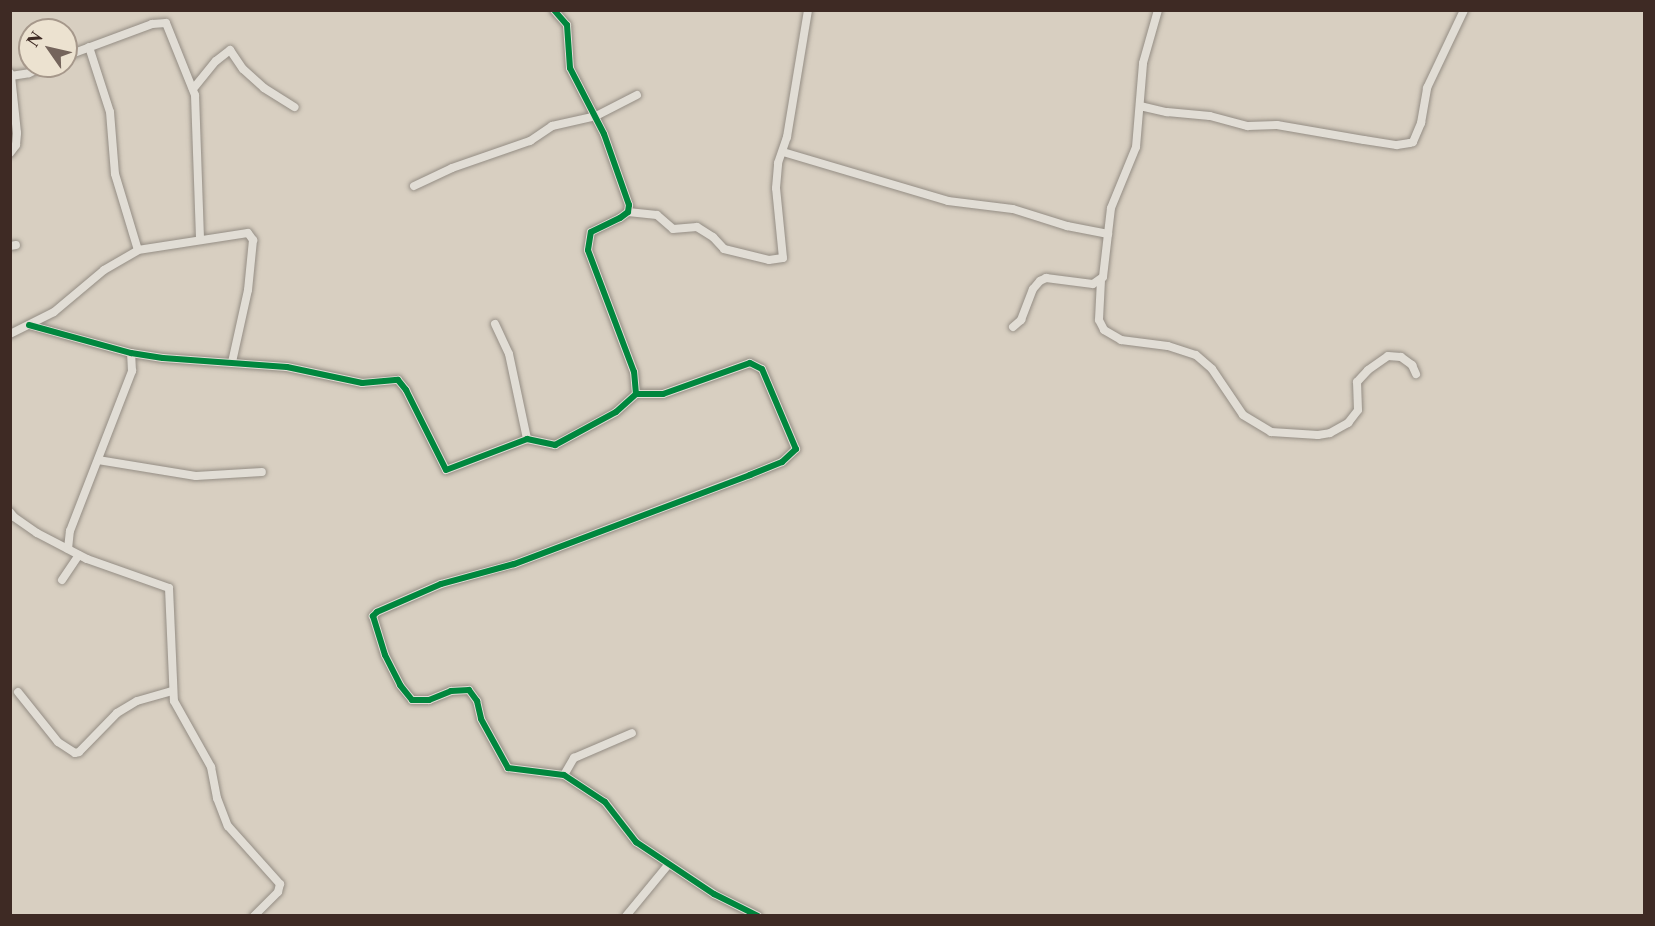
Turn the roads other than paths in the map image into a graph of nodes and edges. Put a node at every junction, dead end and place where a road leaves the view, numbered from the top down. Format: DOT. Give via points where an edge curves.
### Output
graph roads {
  1 [pos="554,10"];
  2 [pos="808,10"];
  3 [pos="1158,10"];
  4 [pos="1464,10"];
  5 [pos="89,47"];
  6 [pos="78,51"];
  7 [pos="11,74"];
  8 [pos="193,89"];
  9 [pos="637,95"];
  10 [pos="1140,106"];
  11 [pos="294,107"];
  12 [pos="596,116"];
  13 [pos="783,152"];
  14 [pos="10,153"];
  15 [pos="414,186"];
  16 [pos="628,212"];
  17 [pos="1108,234"];
  18 [pos="200,240"];
  19 [pos="138,250"];
  20 [pos="1101,280"];
  21 [pos="495,324"];
  22 [pos="29,325"];
  23 [pos="1013,327"];
  24 [pos="10,334"];
  25 [pos="131,353"];
  26 [pos="232,362"];
  27 [pos="1416,374"];
  28 [pos="636,394"];
  29 [pos="527,439"];
  30 [pos="98,460"];
  31 [pos="262,472"];
  32 [pos="10,512"];
  33 [pos="68,549"];
  34 [pos="79,555"];
  35 [pos="62,580"];
  36 [pos="173,691"];
  37 [pos="18,692"];
  38 [pos="632,733"];
  39 [pos="564,775"];
  40 [pos="668,865"];
  41 [pos="254,915"];
  42 [pos="626,915"];
  43 [pos="758,915"];
  1 -- 12 [label="street" via="567,25 570,68"];
  2 -- 13 [label="street"];
  3 -- 10 [label="street" via="1143,63"];
  4 -- 10 [label="street" via="1427,88 1420,123 1410,143 1364,140 1277,125 1248,126"];
  5 -- 6 [label="street"];
  5 -- 8 [label="street" via="152,24 166,23"];
  5 -- 19 [label="street" via="110,112 115,174"];
  7 -- 14 [label="street" via="17,133 16,145"];
  8 -- 11 [label="street" via="230,50 264,88"];
  8 -- 18 [label="street"];
  9 -- 12 [label="street"];
  10 -- 17 [label="street" via="1136,147 1111,208"];
  12 -- 15 [label="street" via="552,126 530,141 452,168"];
  12 -- 16 [label="street" via="623,184"];
  13 -- 16 [label="street" via="776,188 784,254 777,260 724,249 697,227 673,229 657,215"];
  13 -- 17 [label="street" via="948,201 1013,209"];
  16 -- 28 [label="street" via="591,232 588,250 627,347"];
  17 -- 20 [label="street"];
  18 -- 19 [label="street"];
  18 -- 26 [label="street" via="248,233 253,240 248,290"];
  19 -- 22 [label="street" via="104,270 54,312"];
  20 -- 23 [label="street" via="1093,285 1046,278 1040,281 1021,320"];
  20 -- 27 [label="street" via="1099,320 1104,330 1121,340 1168,346 1196,355 1212,369 1243,415 1271,432 1318,435 1348,423 1358,410 1357,382 1388,357 1401,357"];
  21 -- 29 [label="street" via="509,354"];
  22 -- 24 [label="street"];
  22 -- 25 [label="street"];
  25 -- 26 [label="street" via="185,361"];
  25 -- 30 [label="street" via="132,371"];
  26 -- 29 [label="street" via="287,367 362,383 398,380 446,470"];
  28 -- 29 [label="street" via="616,412 555,446"];
  28 -- 39 [label="street" via="663,394 750,363 762,369 795,449 782,462 750,475 514,564 441,584 374,616 385,655 412,700 469,690 508,768"];
  30 -- 31 [label="street" via="196,476"];
  30 -- 33 [label="street" via="70,531"];
  32 -- 33 [label="street" via="23,524"];
  33 -- 34 [label="street"];
  34 -- 35 [label="street"];
  34 -- 36 [label="street" via="169,588"];
  36 -- 37 [label="street" via="137,701 117,713 75,753 58,742"];
  36 -- 41 [label="street" via="181,715 211,767 228,826 278,879 278,892"];
  38 -- 39 [label="street" via="574,758"];
  39 -- 40 [label="street" via="605,802 636,842"];
  40 -- 42 [label="street"];
  40 -- 43 [label="street"];
}
